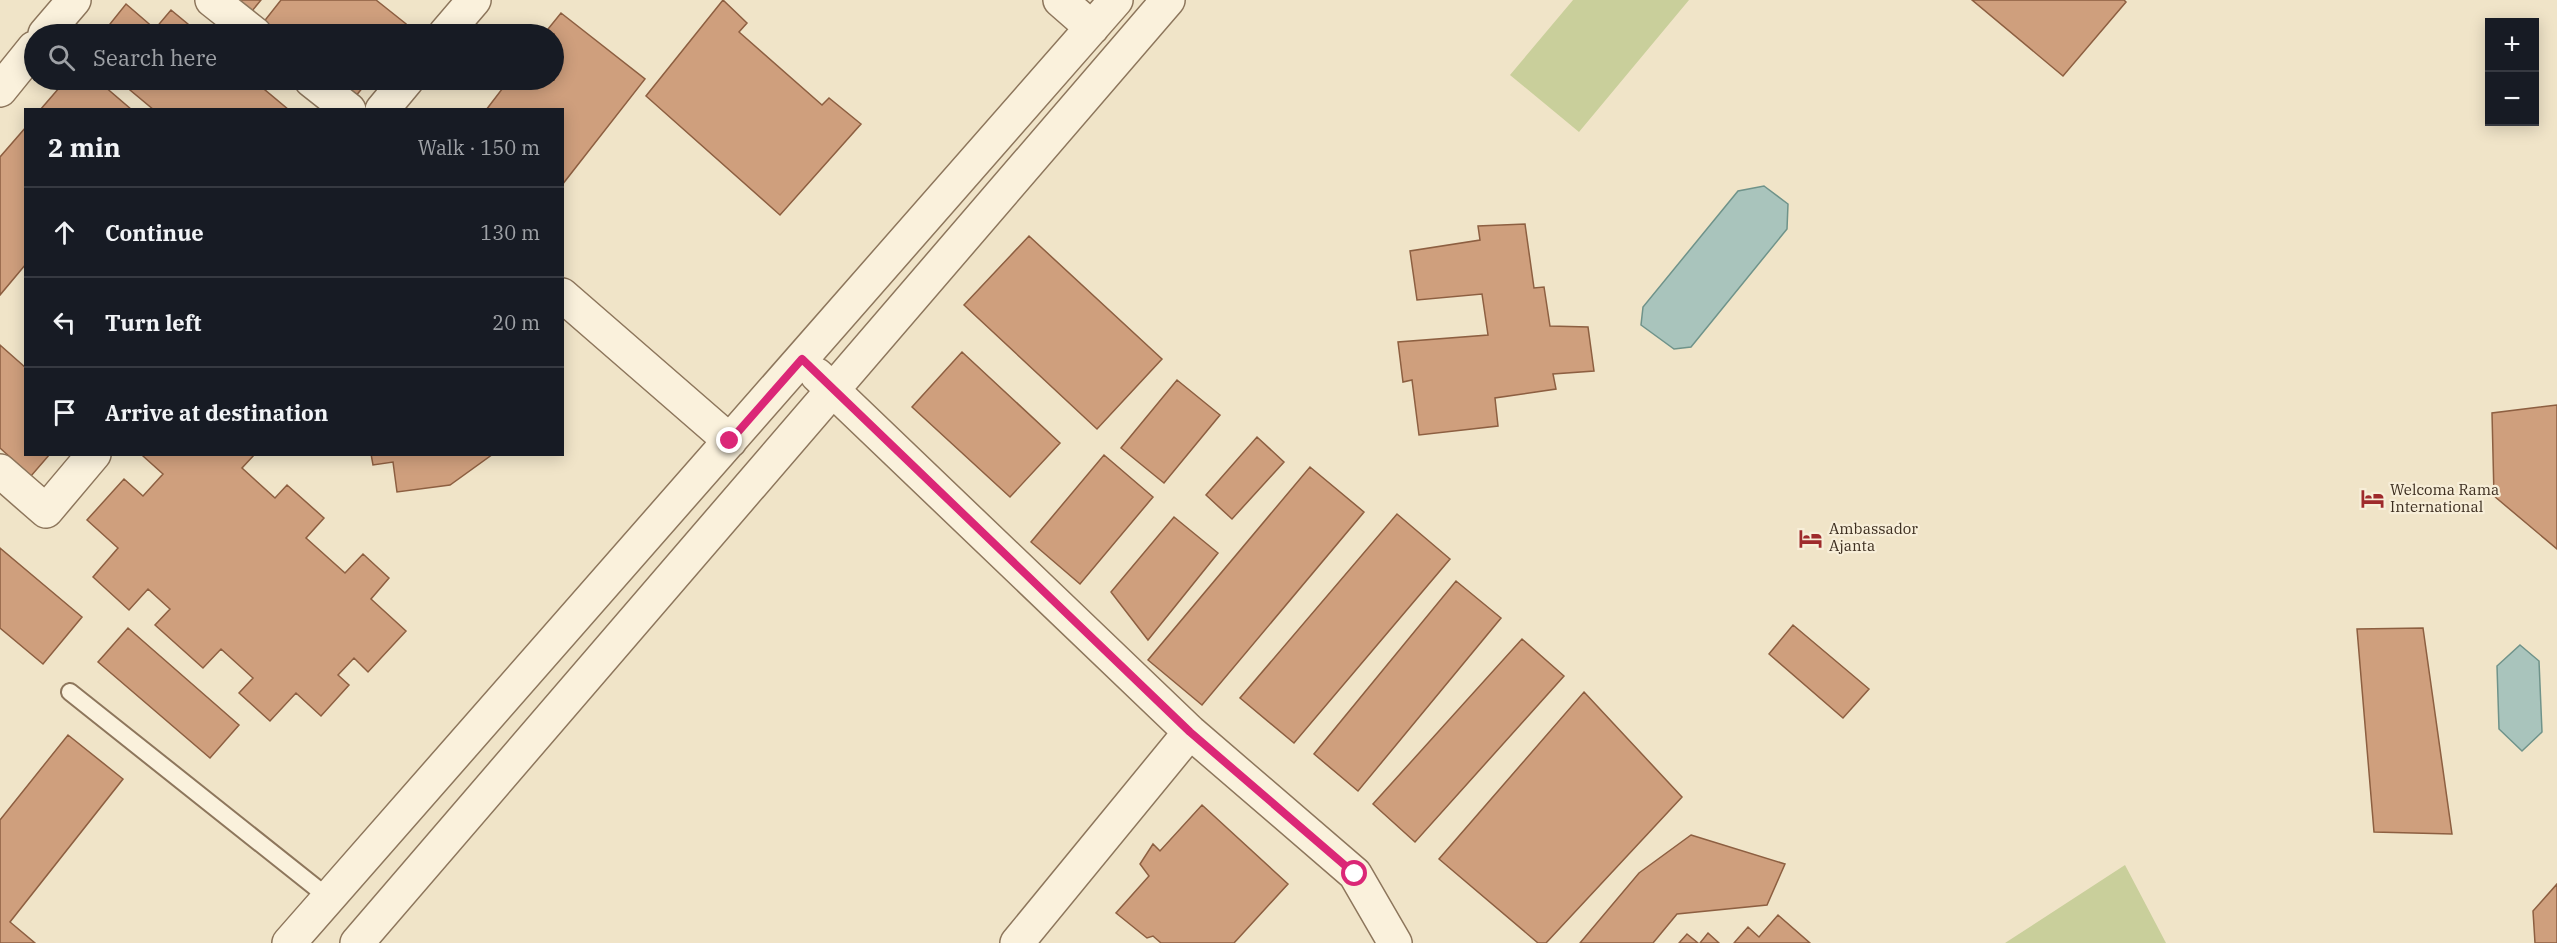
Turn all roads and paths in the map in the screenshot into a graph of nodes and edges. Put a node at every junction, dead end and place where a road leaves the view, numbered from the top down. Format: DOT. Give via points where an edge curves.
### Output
graph roads {
  1 [pos="74,0"];
  2 [pos="212,0"];
  3 [pos="474,0"];
  4 [pos="1059,0"];
  5 [pos="1116,0"];
  6 [pos="1168,0"];
  7 [pos="54,24"];
  8 [pos="242,24"];
  9 [pos="454,24"];
  10 [pos="1092,28"];
  11 [pos="24,60"];
  12 [pos="0,90"];
  13 [pos="324,90"];
  14 [pos="399,90"];
  15 [pos="346,108"];
  16 [pos="384,108"];
  17 [pos="564,297"];
  18 [pos="802,359"];
  19 [pos="831,389"];
  20 [pos="730,441"];
  21 [pos="92,456"];
  22 [pos="0,471"];
  23 [pos="70,692"];
  24 [pos="1190,732"];
  25 [pos="329,898"];
  26 [pos="289,943"];
  27 [pos="357,943"];
  28 [pos="1017,943"];
  29 [pos="1395,943"];
  1 -- 7 [label="street"];
  2 -- 8 [label="street"];
  3 -- 9 [label="street"];
  4 -- 10 [label="street"];
  5 -- 10 [label="street"];
  6 -- 19 [label="street"];
  10 -- 18 [label="street"];
  11 -- 12 [label="street"];
  13 -- 15 [label="street"];
  14 -- 16 [label="street"];
  17 -- 20 [label="street"];
  18 -- 19 [label="street"];
  18 -- 20 [label="street"];
  19 -- 24 [label="street"];
  19 -- 27 [label="street"];
  20 -- 25 [label="street"];
  21 -- 22 [label="street" via="46,511"];
  23 -- 25 [label="lane"];
  24 -- 28 [label="street"];
  24 -- 29 [label="street" via="1355,874"];
  25 -- 26 [label="street"];
}
